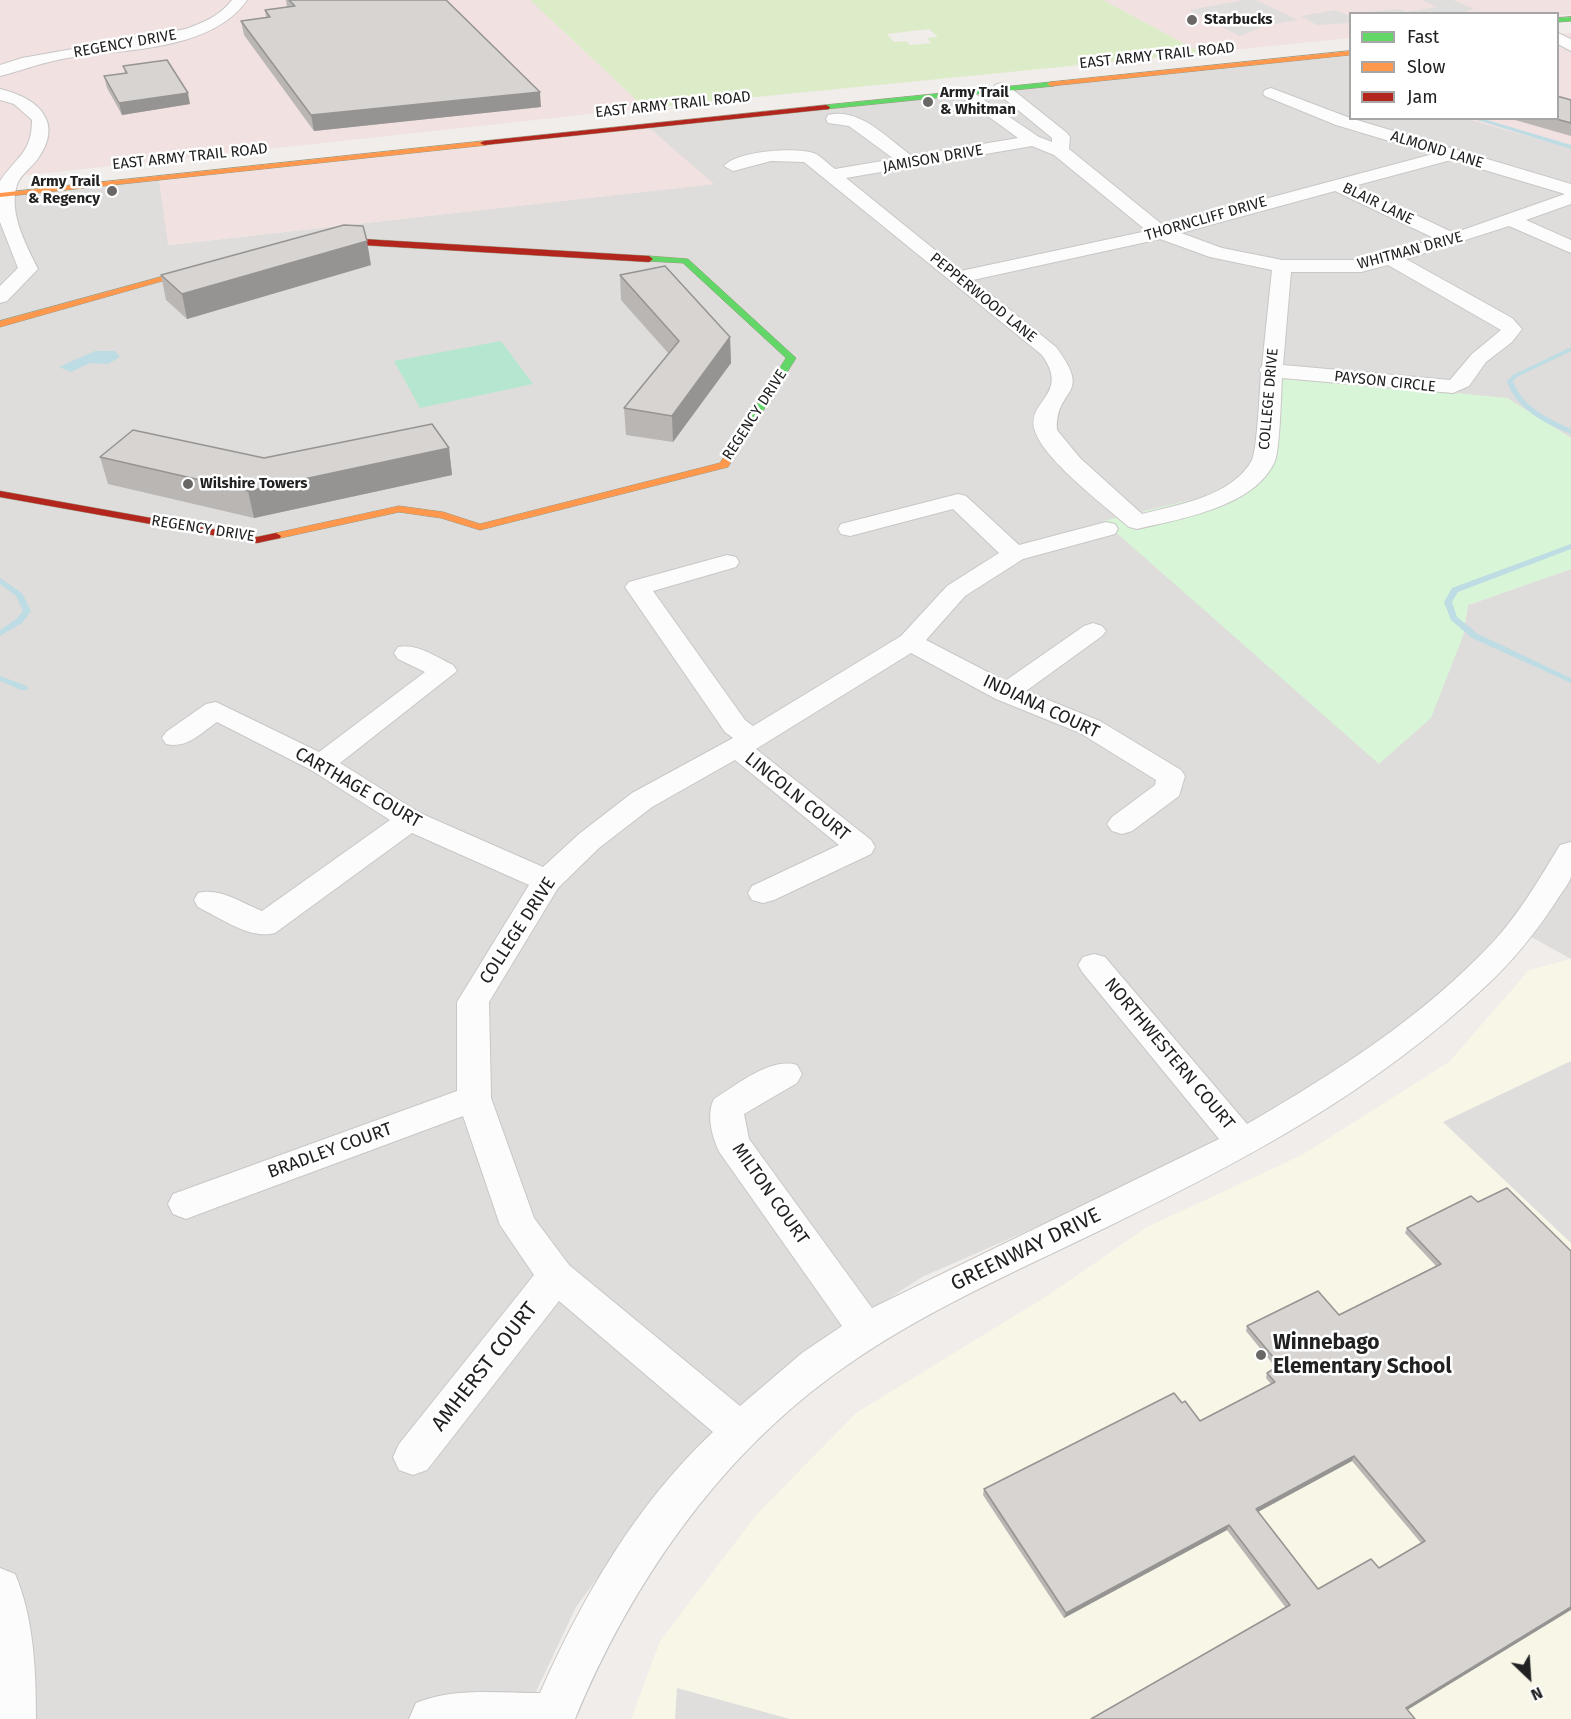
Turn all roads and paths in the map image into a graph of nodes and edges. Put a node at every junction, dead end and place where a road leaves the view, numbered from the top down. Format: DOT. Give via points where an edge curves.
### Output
graph roads {
  1 [pos="240,0"];
  2 [pos="1349,42"];
  3 [pos="1349,53"];
  4 [pos="0,71"];
  5 [pos="1001,88"];
  6 [pos="965,92"];
  7 [pos="1271,93"];
  8 [pos="0,94"];
  9 [pos="834,119"];
  10 [pos="1033,141"];
  11 [pos="1060,151"];
  12 [pos="1452,154"];
  13 [pos="910,163"];
  14 [pos="733,166"];
  15 [pos="833,175"];
  16 [pos="1335,184"];
  17 [pos="1571,190"];
  18 [pos="3,193"];
  19 [pos="1571,198"];
  20 [pos="1510,220"];
  21 [pos="1160,232"];
  22 [pos="1453,240"];
  23 [pos="315,244"];
  24 [pos="1571,247"];
  25 [pos="1390,258"];
  26 [pos="220,264"];
  27 [pos="1282,266"];
  28 [pos="959,277"];
  29 [pos="0,297"];
  30 [pos="0,324"];
  31 [pos="1270,370"];
  32 [pos="0,494"];
  33 [pos="1137,522"];
  34 [pos="850,529"];
  35 [pos="1106,529"];
  36 [pos="1014,554"];
  37 [pos="727,562"];
  38 [pos="1093,631"];
  39 [pos="910,642"];
  40 [pos="407,653"];
  41 [pos="1006,693"];
  42 [pos="177,738"];
  43 [pos="744,743"];
  44 [pos="321,764"];
  45 [pos="410,820"];
  46 [pos="1122,824"];
  47 [pos="1571,852"];
  48 [pos="547,881"];
  49 [pos="763,893"];
  50 [pos="209,900"];
  51 [pos="1094,964"];
  52 [pos="785,1074"];
  53 [pos="474,1098"];
  54 [pos="1243,1143"];
  55 [pos="186,1204"];
  56 [pos="556,1276"];
  57 [pos="867,1330"];
  58 [pos="741,1431"];
  59 [pos="413,1457"];
  60 [pos="0,1589"];
  61 [pos="552,1718"];
  62 [pos="13,1719"];
  63 [pos="432,1719"];
  1 -- 4 [label="street, REGENCY DRIVE" via="225,18 175,37 51,57"];
  2 -- 18 [label="main road, EAST ARMY TRAIL ROAD" via="796,97"];
  3 -- 5 [label="main road, EAST ARMY TRAIL ROAD"];
  5 -- 6 [label="main road, EAST ARMY TRAIL ROAD"];
  5 -- 11 [label="street, WHITMAN DRIVE" via="1061,137"];
  6 -- 10 [label="street, WHITMAN DRIVE"];
  6 -- 18 [label="main road, EAST ARMY TRAIL ROAD"];
  7 -- 12 [label="street, ALMOND LANE" via="1326,116"];
  8 -- 18 [label="street" via="20,100 40,119 40,141"];
  9 -- 13 [label="street" via="854,121"];
  10 -- 11 [label="street, WHITMAN DRIVE"];
  10 -- 13 [label="street, JAMISON DRIVE"];
  11 -- 21 [label="street, WHITMAN DRIVE"];
  12 -- 16 [label="street, THORNCLIFF DRIVE"];
  12 -- 17 [label="street, ALMOND LANE"];
  13 -- 15 [label="street, JAMISON DRIVE"];
  14 -- 15 [label="street, PEPPERWOOD LANE" via="789,153 810,158"];
  15 -- 28 [label="street, PEPPERWOOD LANE"];
  16 -- 21 [label="street, THORNCLIFF DRIVE"];
  16 -- 22 [label="street, BLAIR LANE"];
  18 -- 29 [label="street" via="15,244 28,269"];
  19 -- 20 [label="street, WHITMAN DRIVE"];
  20 -- 22 [label="street, WHITMAN DRIVE"];
  20 -- 24 [label="street"];
  21 -- 27 [label="street, WHITMAN DRIVE" via="1217,254"];
  21 -- 28 [label="street, THORNCLIFF DRIVE"];
  22 -- 25 [label="street, WHITMAN DRIVE"];
  23 -- 32 [label="main road, REGENCY DRIVE" via="345,241 685,261 791,358 724,465 480,527 443,515 399,509 257,540"];
  25 -- 27 [label="street, WHITMAN DRIVE" via="1361,266"];
  25 -- 31 [label="street, PAYSON CIRCLE" via="1512,329 1477,360 1465,380 1453,387"];
  26 -- 30 [label="main road"];
  27 -- 31 [label="street, COLLEGE DRIVE"];
  28 -- 33 [label="street, PEPPERWOOD LANE" via="1059,363 1063,389 1048,411 1046,430 1057,448"];
  31 -- 33 [label="street, COLLEGE DRIVE" via="1264,460 1247,481 1207,502"];
  34 -- 36 [label="street" via="958,501"];
  35 -- 36 [label="street, COLLEGE DRIVE"];
  36 -- 39 [label="street, COLLEGE DRIVE" via="956,591"];
  37 -- 43 [label="street" via="638,587"];
  38 -- 41 [label="street"];
  39 -- 41 [label="street, INDIANA COURT"];
  39 -- 43 [label="street, COLLEGE DRIVE"];
  40 -- 44 [label="street" via="444,671"];
  41 -- 46 [label="street, INDIANA COURT" via="1090,727 1171,776 1169,789"];
  42 -- 44 [label="street, CARTHAGE COURT" via="216,710"];
  43 -- 48 [label="street, COLLEGE DRIVE" via="642,800 589,841"];
  43 -- 49 [label="street, LINCOLN COURT" via="860,847"];
  44 -- 45 [label="street, CARTHAGE COURT"];
  45 -- 48 [label="street, CARTHAGE COURT"];
  45 -- 50 [label="street" via="264,925"];
  47 -- 54 [label="street, GREENWAY DRIVE" via="1504,949 1425,1024 1355,1077"];
  48 -- 53 [label="street, COLLEGE DRIVE" via="473,1002"];
  51 -- 54 [label="street, NORTHWESTERN COURT"];
  52 -- 57 [label="street, MILTON COURT" via="726,1108 732,1143"];
  53 -- 55 [label="street, BRADLEY COURT"];
  53 -- 56 [label="street, COLLEGE DRIVE" via="518,1225"];
  54 -- 57 [label="street, GREENWAY DRIVE"];
  56 -- 58 [label="street, COLLEGE DRIVE"];
  56 -- 59 [label="street, AMHERST COURT"];
  57 -- 58 [label="street, GREENWAY DRIVE" via="785,1391"];
  58 -- 61 [label="street, GREENWAY DRIVE" via="711,1458 618,1583 575,1661"];
  60 -- 62 [label="street" via="14,1673"];
  61 -- 63 [label="street"];
}
